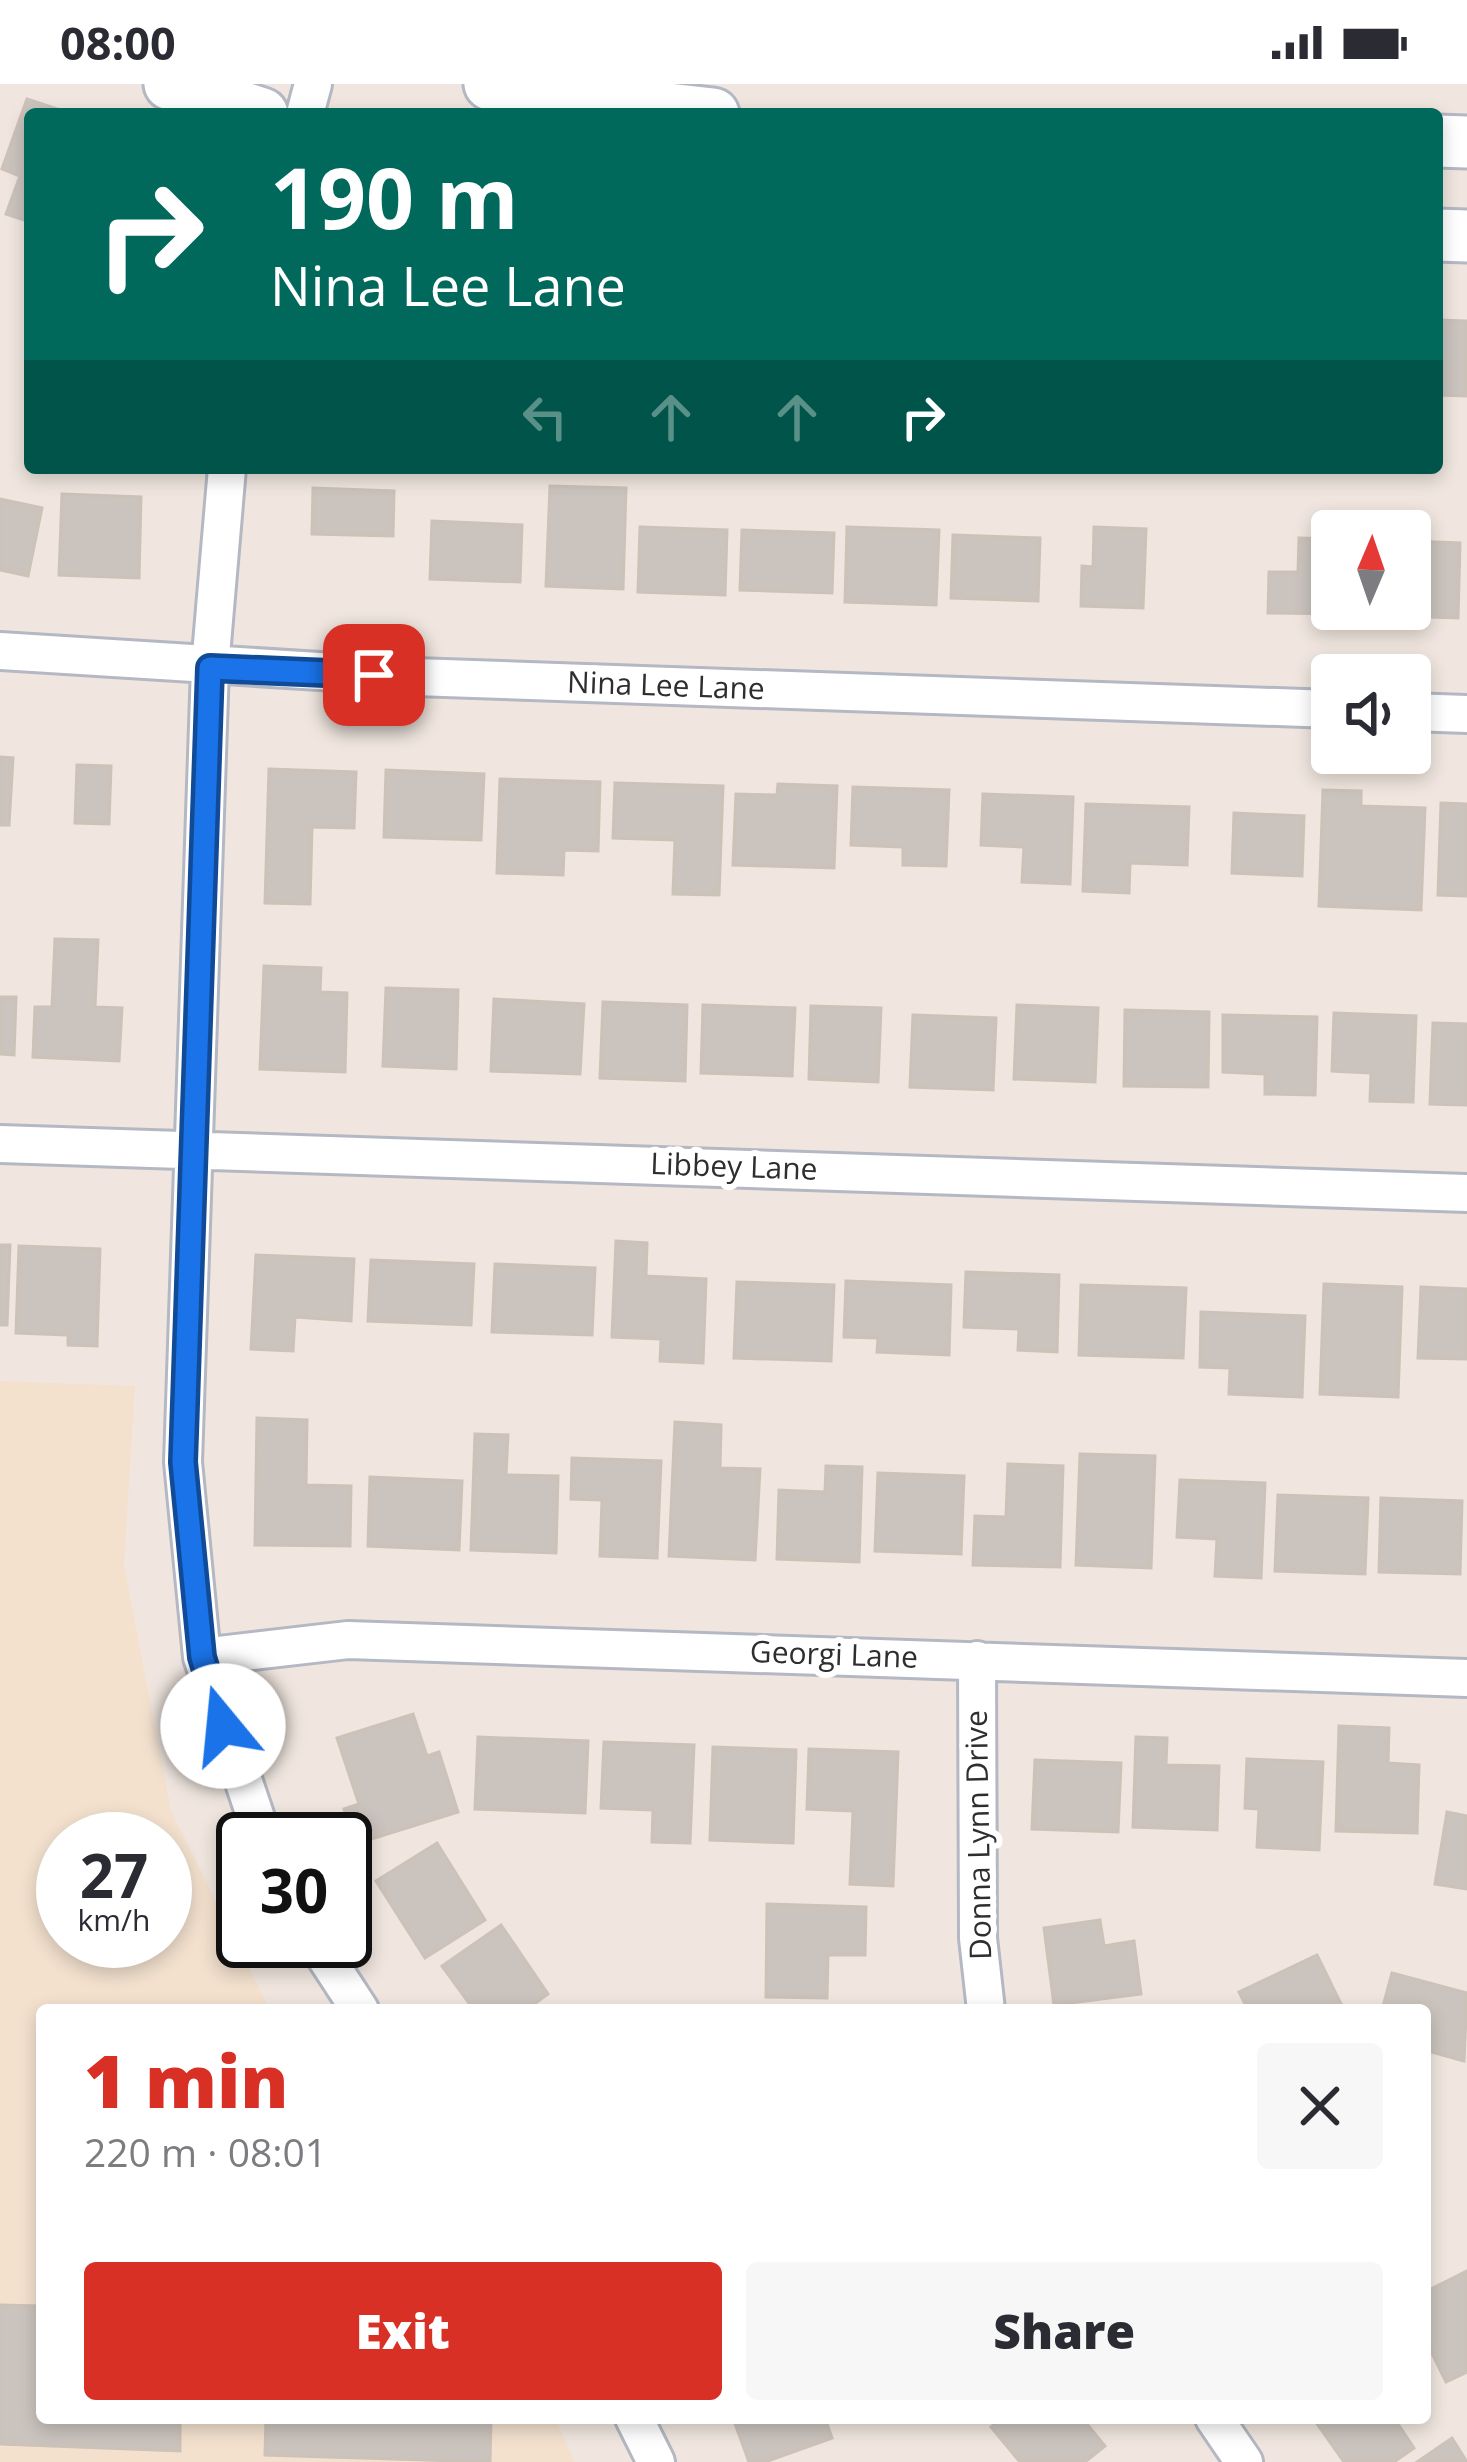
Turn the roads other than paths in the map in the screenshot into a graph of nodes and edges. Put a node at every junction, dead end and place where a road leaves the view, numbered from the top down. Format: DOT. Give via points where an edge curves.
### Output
graph roads {
  1 [pos="170,84"];
  2 [pos="490,84"];
  3 [pos="244,108"];
  4 [pos="659,108"];
  5 [pos="226,474"];
  6 [pos="0,652"];
  7 [pos="210,668"];
  8 [pos="1311,708"];
  9 [pos="1431,713"];
  10 [pos="1467,714"];
  11 [pos="0,1144"];
  12 [pos="193,1150"];
  13 [pos="1467,1193"];
  14 [pos="202,1657"];
  15 [pos="977,1660"];
  16 [pos="1467,1678"];
  17 [pos="254,1812"];
  18 [pos="333,1968"];
  19 [pos="356,2004"];
  20 [pos="985,2004"];
  21 [pos="637,2424"];
  22 [pos="1218,2424"];
  23 [pos="656,2462"];
  24 [pos="1244,2462"];
  1 -- 3 [label="main road"];
  2 -- 4 [label="main road"];
  5 -- 7 [label="street"];
  6 -- 7 [label="street, Nina Lee Lane"];
  7 -- 8 [label="street, Nina Lee Lane"];
  7 -- 12 [label="street"];
  9 -- 10 [label="street"];
  11 -- 12 [label="street, Libbey Lane"];
  12 -- 13 [label="street, Libbey Lane"];
  12 -- 14 [label="street" via="183,1462"];
  14 -- 15 [label="street, Georgi Lane" via="348,1640"];
  14 -- 17 [label="street"];
  15 -- 16 [label="street, Georgi Lane"];
  15 -- 20 [label="street, Donna Lynn Drive"];
  18 -- 19 [label="street"];
  21 -- 23 [label="street"];
  22 -- 24 [label="street"];
}
